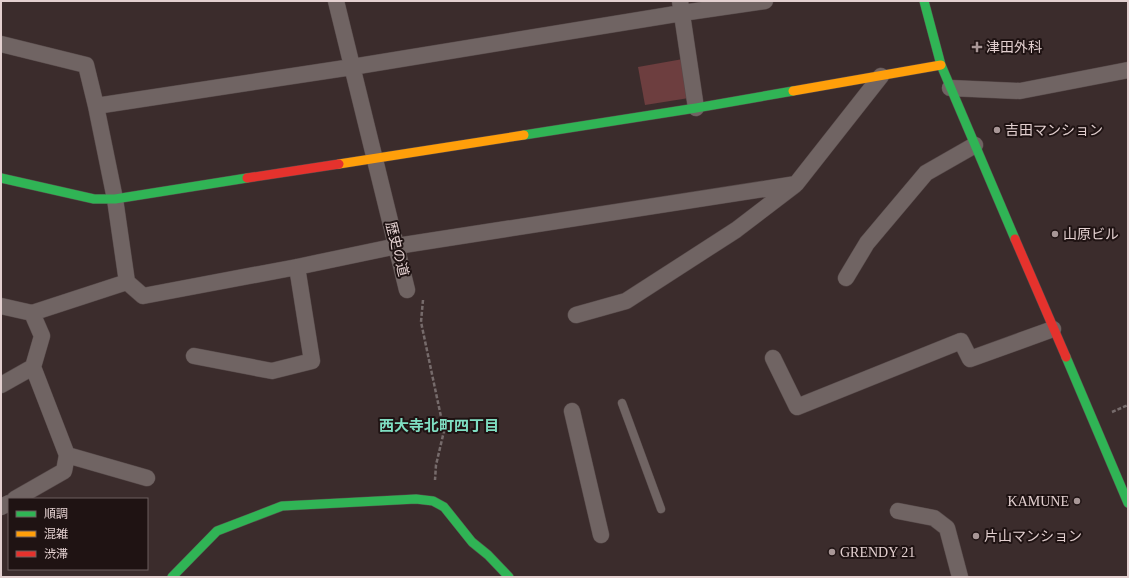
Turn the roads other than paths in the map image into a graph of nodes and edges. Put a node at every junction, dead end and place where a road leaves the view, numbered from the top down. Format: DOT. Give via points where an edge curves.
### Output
graph roads {
  1 [pos="336,1"];
  2 [pos="765,1"];
  3 [pos="924,1"];
  4 [pos="681,7"];
  5 [pos="1,44"];
  6 [pos="941,65"];
  7 [pos="352,67"];
  8 [pos="1128,70"];
  9 [pos="881,76"];
  10 [pos="950,88"];
  11 [pos="96,106"];
  12 [pos="696,108"];
  13 [pos="975,145"];
  14 [pos="374,158"];
  15 [pos="1,178"];
  16 [pos="796,184"];
  17 [pos="115,199"];
  18 [pos="397,246"];
  19 [pos="297,267"];
  20 [pos="846,278"];
  21 [pos="127,282"];
  22 [pos="407,290"];
  23 [pos="1,306"];
  24 [pos="32,314"];
  25 [pos="576,315"];
  26 [pos="1053,329"];
  27 [pos="194,356"];
  28 [pos="773,358"];
  29 [pos="33,367"];
  30 [pos="1,385"];
  31 [pos="622,403"];
  32 [pos="572,411"];
  33 [pos="67,455"];
  34 [pos="147,478"];
  35 [pos="17,498"];
  36 [pos="1128,503"];
  37 [pos="662,509"];
  38 [pos="898,511"];
  39 [pos="602,535"];
  40 [pos="172,577"];
  41 [pos="509,577"];
  42 [pos="960,577"];
  1 -- 7 [label="street, 歴史の道"];
  2 -- 4 [label="street"];
  3 -- 6 [label="street"];
  4 -- 7 [label="street"];
  4 -- 12 [label="street"];
  5 -- 11 [label="street" via="86,65"];
  6 -- 9 [label="street"];
  6 -- 10 [label="street"];
  7 -- 11 [label="street"];
  7 -- 14 [label="street, 歴史の道"];
  8 -- 10 [label="street" via="1020,91"];
  9 -- 12 [label="street"];
  9 -- 16 [label="street"];
  10 -- 13 [label="street"];
  11 -- 17 [label="street"];
  12 -- 14 [label="street"];
  13 -- 20 [label="street" via="926,173 867,243"];
  13 -- 26 [label="street"];
  14 -- 17 [label="street"];
  14 -- 18 [label="street, 歴史の道"];
  15 -- 17 [label="street" via="94,199"];
  16 -- 18 [label="street"];
  16 -- 25 [label="street" via="736,230 626,301"];
  17 -- 21 [label="street"];
  18 -- 19 [label="street"];
  18 -- 22 [label="street, 歴史の道"];
  19 -- 21 [label="street" via="143,296"];
  19 -- 27 [label="street" via="312,361 272,371"];
  21 -- 24 [label="street"];
  23 -- 24 [label="street"];
  24 -- 29 [label="street" via="42,336"];
  26 -- 28 [label="street" via="970,359 961,341 797,407"];
  26 -- 36 [label="street"];
  29 -- 30 [label="street"];
  29 -- 33 [label="street"];
  31 -- 37 [label="lane"];
  32 -- 39 [label="street"];
  33 -- 34 [label="street"];
  33 -- 35 [label="street" via="64,471"];
  38 -- 42 [label="street" via="934,518 947,528"];
  40 -- 41 [label="street" via="217,531 282,506 394,500 433,500 444,507 472,542"];
}
